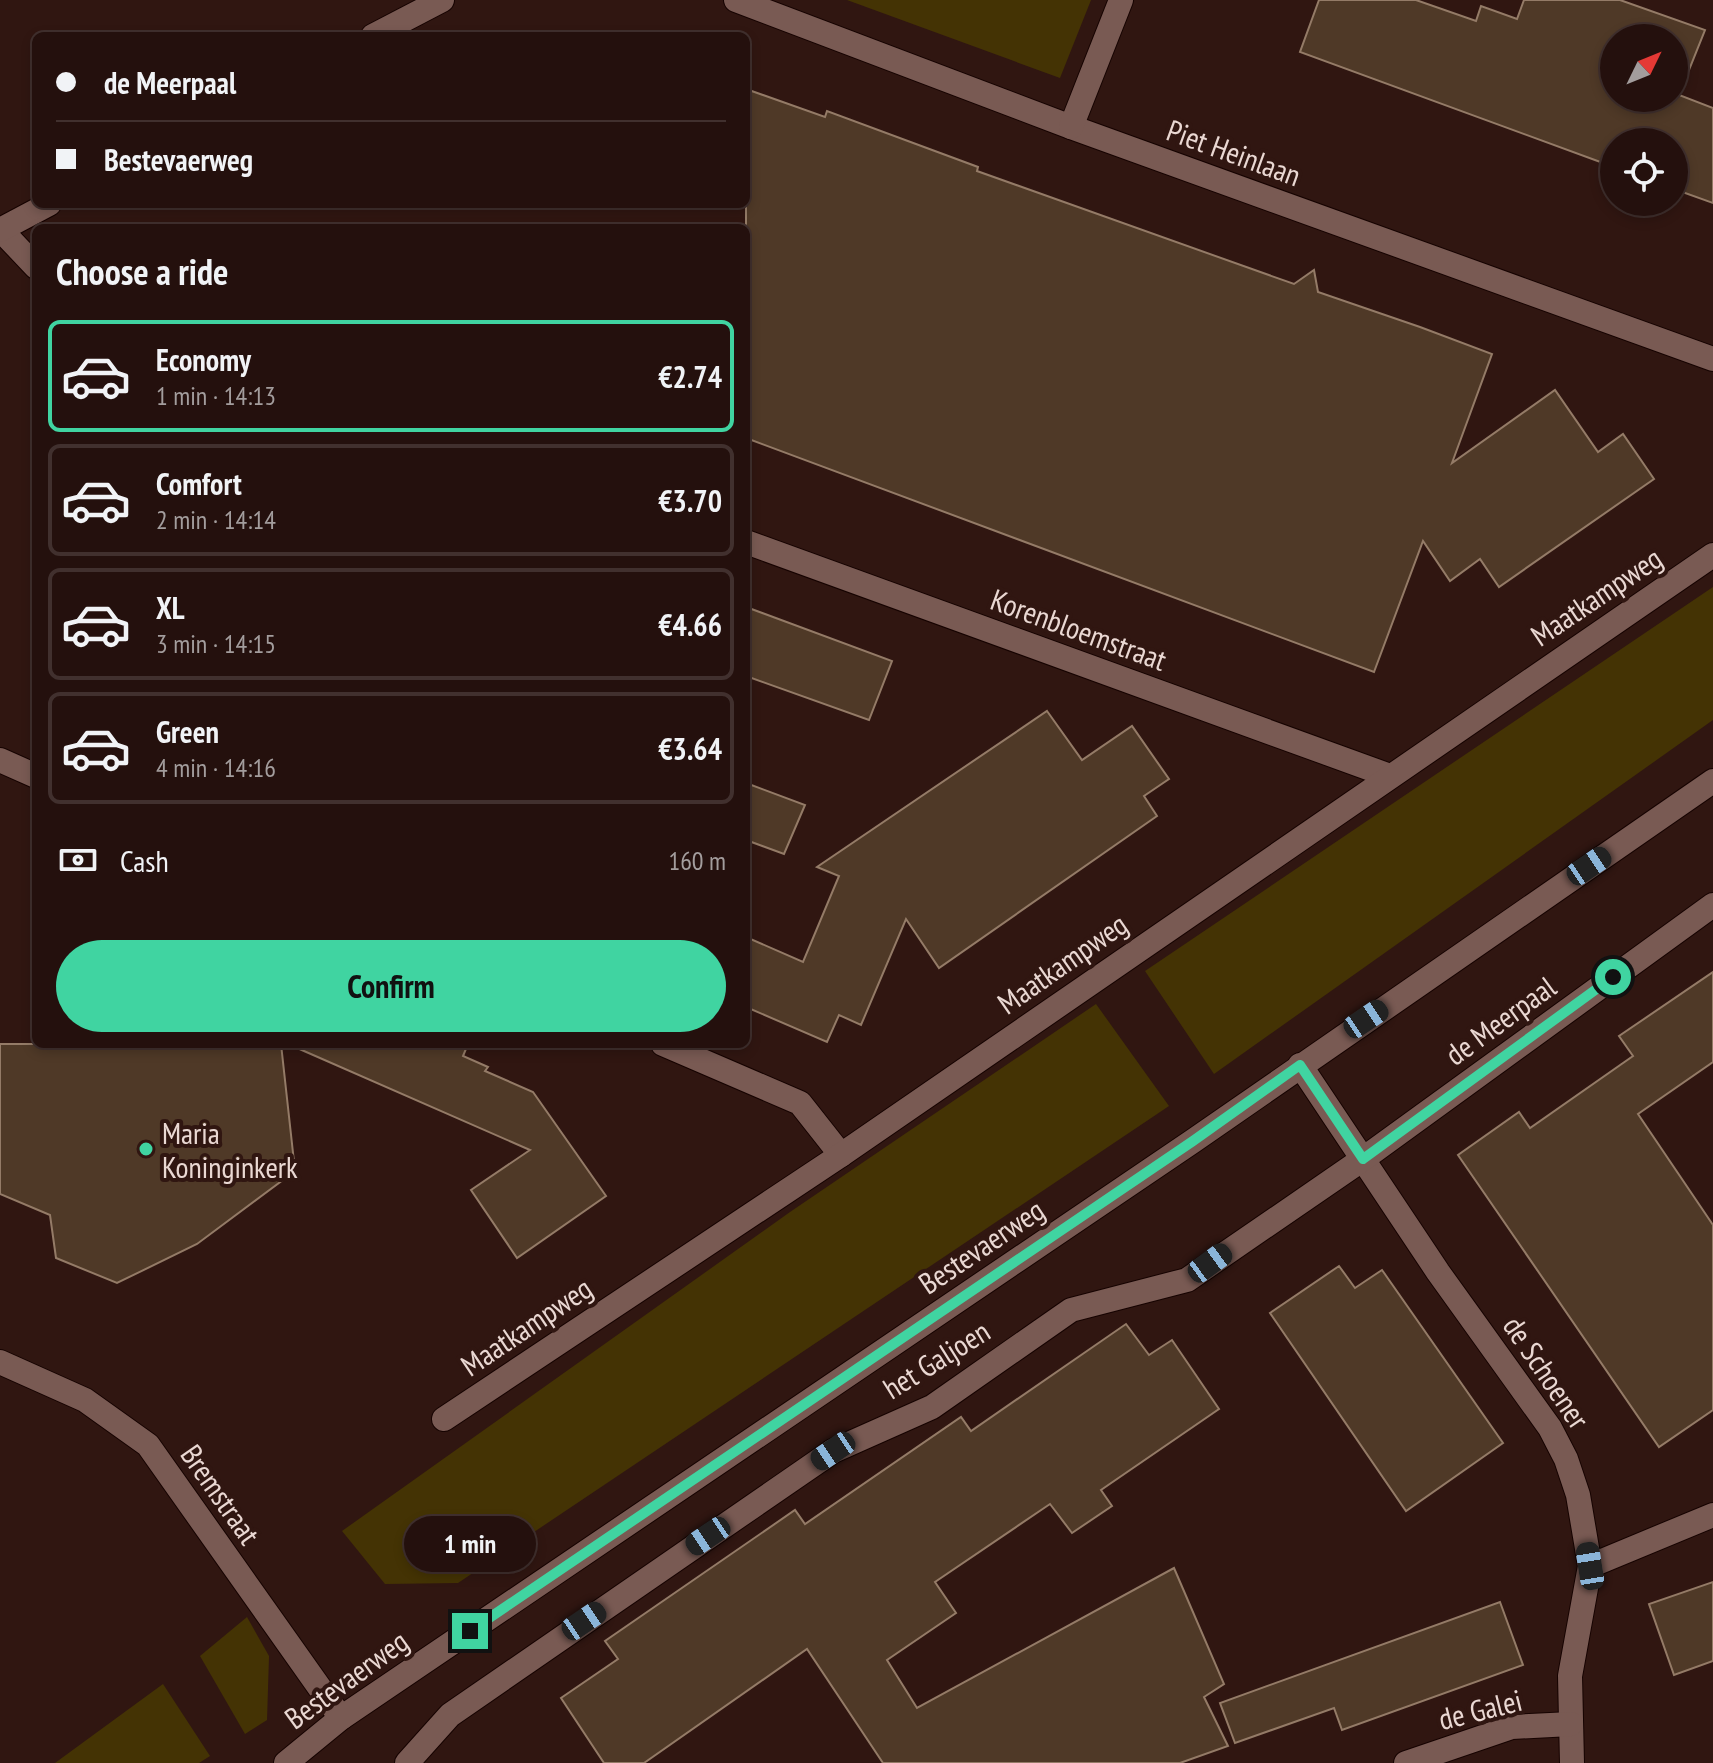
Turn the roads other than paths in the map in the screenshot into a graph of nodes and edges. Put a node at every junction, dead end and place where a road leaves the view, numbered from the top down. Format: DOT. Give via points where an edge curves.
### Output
graph roads {
  1 [pos="442,0"];
  2 [pos="736,0"];
  3 [pos="1121,0"];
  4 [pos="381,32"];
  5 [pos="1071,127"];
  6 [pos="41,208"];
  7 [pos="0,230"];
  8 [pos="32,263"];
  9 [pos="1713,359"];
  10 [pos="750,543"];
  11 [pos="1713,555"];
  12 [pos="0,760"];
  13 [pos="32,774"];
  14 [pos="1390,776"];
  15 [pos="1713,781"];
  16 [pos="1713,905"];
  17 [pos="672,1048"];
  18 [pos="1300,1065"];
  19 [pos="841,1155"];
  20 [pos="1363,1159"];
  21 [pos="0,1362"];
  22 [pos="444,1419"];
  23 [pos="1713,1515"];
  24 [pos="1590,1566"];
  25 [pos="341,1718"];
  26 [pos="1571,1724"];
  27 [pos="286,1763"];
  28 [pos="407,1763"];
  29 [pos="1406,1763"];
  30 [pos="1572,1763"];
  1 -- 4 [label="street"];
  2 -- 5 [label="street, Piet Heinlaan"];
  3 -- 5 [label="street"];
  5 -- 9 [label="street, Piet Heinlaan"];
  6 -- 7 [label="street"];
  7 -- 8 [label="street"];
  10 -- 14 [label="street, Korenbloemstraat"];
  11 -- 14 [label="street, Maatkampweg"];
  12 -- 13 [label="street"];
  14 -- 19 [label="street, Maatkampweg"];
  15 -- 18 [label="street, Bestevaerweg"];
  16 -- 20 [label="street, de Meerpaal"];
  17 -- 19 [label="street" via="800,1103"];
  18 -- 20 [label="street, de Schoener"];
  18 -- 25 [label="street, Bestevaerweg"];
  19 -- 22 [label="street, Maatkampweg"];
  20 -- 24 [label="street, de Schoener" via="1550,1428 1578,1495"];
  20 -- 28 [label="street, het Galjoen" via="1187,1280 1071,1310 932,1407 833,1451 450,1715"];
  21 -- 25 [label="street, Bremstraat" via="85,1400 148,1445"];
  23 -- 24 [label="street"];
  24 -- 26 [label="street, de Schoener" via="1570,1676"];
  25 -- 27 [label="street, Bestevaerweg"];
  26 -- 29 [label="street, de Galei" via="1512,1727"];
  26 -- 30 [label="street, de Schoener"];
}
